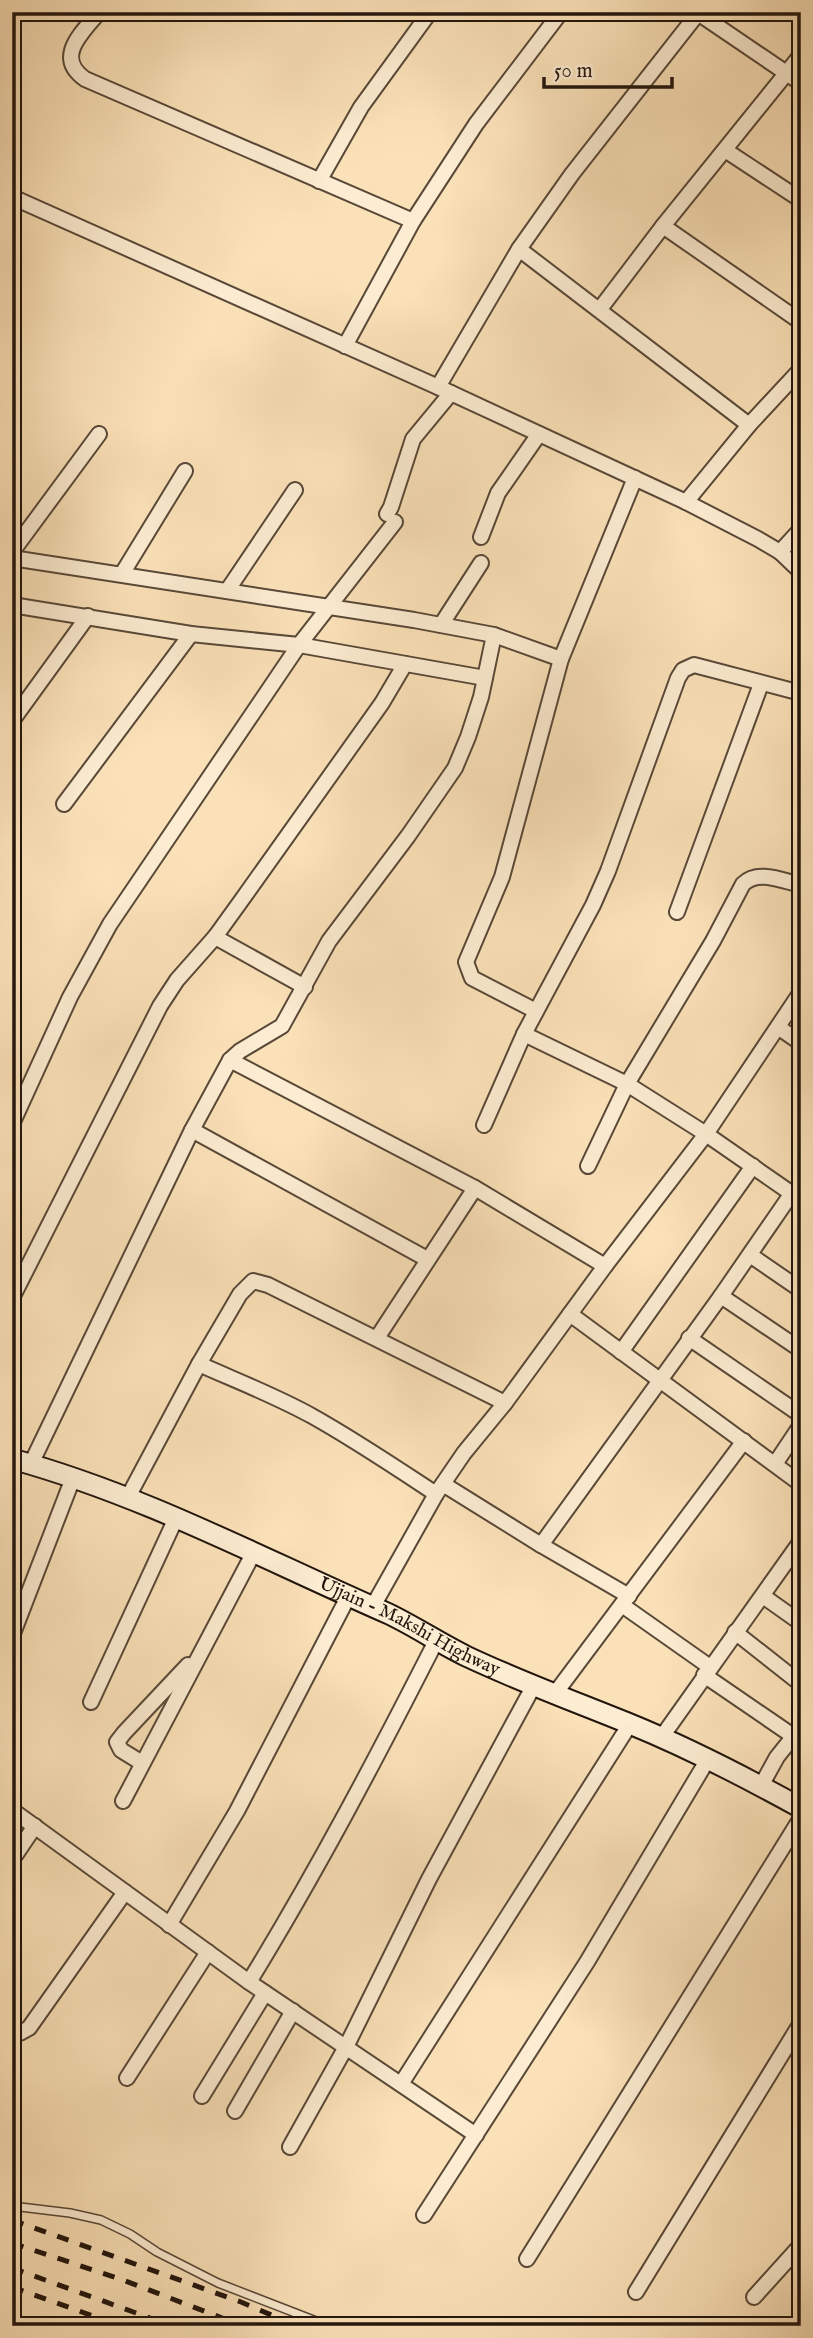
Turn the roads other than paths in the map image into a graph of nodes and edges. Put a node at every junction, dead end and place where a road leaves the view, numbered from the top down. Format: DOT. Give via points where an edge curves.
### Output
graph roads {
  1 [pos="99,12"];
  2 [pos="430,12"];
  3 [pos="561,12"];
  4 [pos="698,13"];
  5 [pos="801,55"];
  6 [pos="786,73"];
  7 [pos="801,83"];
  8 [pos="725,150"];
  9 [pos="319,181"];
  10 [pos="12,197"];
  11 [pos="801,200"];
  12 [pos="412,221"];
  13 [pos="663,226"];
  14 [pos="519,249"];
  15 [pos="600,309"];
  16 [pos="801,322"];
  17 [pos="345,345"];
  18 [pos="801,369"];
  19 [pos="445,390"];
  20 [pos="749,425"];
  21 [pos="539,433"];
  22 [pos="99,434"];
  23 [pos="185,471"];
  24 [pos="635,478"];
  25 [pos="295,490"];
  26 [pos="686,502"];
  27 [pos="801,529"];
  28 [pos="481,537"];
  29 [pos="12,552"];
  30 [pos="780,552"];
  31 [pos="12,558"];
  32 [pos="481,563"];
  33 [pos="801,572"];
  34 [pos="122,574"];
  35 [pos="227,592"];
  36 [pos="12,606"];
  37 [pos="328,607"];
  38 [pos="88,616"];
  39 [pos="441,625"];
  40 [pos="191,634"];
  41 [pos="494,635"];
  42 [pos="299,645"];
  43 [pos="561,659"];
  44 [pos="405,664"];
  45 [pos="485,678"];
  46 [pos="761,684"];
  47 [pos="801,693"];
  48 [pos="12,721"];
  49 [pos="64,804"];
  50 [pos="801,885"];
  51 [pos="677,912"];
  52 [pos="215,937"];
  53 [pos="305,987"];
  54 [pos="801,992"];
  55 [pos="536,1011"];
  56 [pos="778,1027"];
  57 [pos="524,1034"];
  58 [pos="801,1043"];
  59 [pos="230,1060"];
  60 [pos="627,1084"];
  61 [pos="12,1124"];
  62 [pos="484,1125"];
  63 [pos="192,1130"];
  64 [pos="706,1134"];
  65 [pos="588,1166"];
  66 [pos="753,1166"];
  67 [pos="475,1188"];
  68 [pos="796,1196"];
  69 [pos="750,1255"];
  70 [pos="426,1259"];
  71 [pos="605,1266"];
  72 [pos="801,1290"];
  73 [pos="721,1296"];
  74 [pos="12,1298"];
  75 [pos="570,1314"];
  76 [pos="377,1338"];
  77 [pos="689,1338"];
  78 [pos="801,1350"];
  79 [pos="621,1352"];
  80 [pos="199,1364"];
  81 [pos="659,1380"];
  82 [pos="505,1403"];
  83 [pos="801,1415"];
  84 [pos="801,1425"];
  85 [pos="744,1441"];
  86 [pos="22,1461"];
  87 [pos="775,1464"];
  88 [pos="73,1478"];
  89 [pos="801,1484"];
  90 [pos="440,1489"];
  91 [pos="127,1499"];
  92 [pos="176,1518"];
  93 [pos="801,1541"];
  94 [pos="541,1545"];
  95 [pos="254,1552"];
  96 [pos="349,1595"];
  97 [pos="763,1596"];
  98 [pos="625,1601"];
  99 [pos="372,1608"];
  100 [pos="16,1615"];
  101 [pos="801,1623"];
  102 [pos="735,1632"];
  103 [pos="12,1636"];
  104 [pos="436,1641"];
  105 [pos="201,1651"];
  106 [pos="707,1671"];
  107 [pos="801,1684"];
  108 [pos="533,1687"];
  109 [pos="554,1695"];
  110 [pos="91,1702"];
  111 [pos="630,1724"];
  112 [pos="797,1731"];
  113 [pos="661,1738"];
  114 [pos="708,1759"];
  115 [pos="142,1763"];
  116 [pos="761,1786"];
  117 [pos="123,1801"];
  118 [pos="801,1808"];
  119 [pos="12,1810"];
  120 [pos="801,1818"];
  121 [pos="35,1826"];
  122 [pos="12,1860"];
  123 [pos="125,1892"];
  124 [pos="169,1925"];
  125 [pos="208,1952"];
  126 [pos="249,1982"];
  127 [pos="265,1993"];
  128 [pos="293,2011"];
  129 [pos="801,2023"];
  130 [pos="12,2032"];
  131 [pos="346,2047"];
  132 [pos="127,2078"];
  133 [pos="401,2084"];
  134 [pos="202,2096"];
  135 [pos="235,2111"];
  136 [pos="476,2135"];
  137 [pos="290,2147"];
  138 [pos="12,2206"];
  139 [pos="424,2215"];
  140 [pos="801,2245"];
  141 [pos="527,2259"];
  142 [pos="636,2292"];
  143 [pos="754,2297"];
  144 [pos="329,2326"];
  1 -- 9 [label="street" via="70,54 71,64 85,79"];
  2 -- 9 [label="street" via="361,107"];
  3 -- 12 [label="street" via="476,124"];
  4 -- 6 [label="street"];
  4 -- 14 [label="street"];
  5 -- 6 [label="street"];
  6 -- 7 [label="street"];
  6 -- 8 [label="street"];
  8 -- 11 [label="street"];
  8 -- 13 [label="street"];
  9 -- 12 [label="street"];
  10 -- 17 [label="street"];
  12 -- 17 [label="street"];
  13 -- 15 [label="street"];
  13 -- 16 [label="street"];
  14 -- 15 [label="street"];
  14 -- 19 [label="street"];
  15 -- 20 [label="street"];
  17 -- 19 [label="street"];
  18 -- 20 [label="street"];
  19 -- 21 [label="street"];
  19 -- 37 [label="street" via="413,439 391,518"];
  20 -- 26 [label="street"];
  21 -- 24 [label="street"];
  21 -- 28 [label="street" via="499,494"];
  22 -- 29 [label="street"];
  23 -- 34 [label="street"];
  24 -- 26 [label="street"];
  24 -- 43 [label="street"];
  25 -- 35 [label="street"];
  26 -- 30 [label="street"];
  27 -- 30 [label="street"];
  30 -- 33 [label="street"];
  31 -- 34 [label="street"];
  32 -- 39 [label="street"];
  34 -- 35 [label="street"];
  35 -- 37 [label="street"];
  36 -- 38 [label="street"];
  37 -- 39 [label="street"];
  37 -- 42 [label="street"];
  38 -- 40 [label="street"];
  38 -- 48 [label="street"];
  39 -- 41 [label="street"];
  40 -- 42 [label="street"];
  40 -- 49 [label="street"];
  41 -- 43 [label="street"];
  41 -- 45 [label="street"];
  42 -- 44 [label="street"];
  42 -- 61 [label="street" via="110,924 69,997"];
  43 -- 55 [label="street" via="502,877 466,962 472,978"];
  44 -- 45 [label="street"];
  44 -- 52 [label="street"];
  45 -- 53 [label="street" via="455,768 329,941"];
  46 -- 47 [label="street"];
  46 -- 51 [label="street"];
  46 -- 55 [label="street" via="694,665 681,672 603,882"];
  50 -- 60 [label="street" via="757,876 743,884"];
  52 -- 53 [label="street"];
  52 -- 74 [label="street" via="160,1006"];
  53 -- 59 [label="street" via="282,1026"];
  54 -- 56 [label="street"];
  55 -- 57 [label="street"];
  56 -- 58 [label="street"];
  56 -- 64 [label="street"];
  57 -- 60 [label="street"];
  57 -- 62 [label="street"];
  59 -- 63 [label="street"];
  59 -- 67 [label="street"];
  60 -- 64 [label="street"];
  60 -- 65 [label="street"];
  63 -- 70 [label="street"];
  63 -- 86 [label="street"];
  64 -- 66 [label="street"];
  64 -- 71 [label="street"];
  66 -- 68 [label="street"];
  66 -- 79 [label="street"];
  67 -- 70 [label="street"];
  67 -- 71 [label="street"];
  68 -- 69 [label="street"];
  69 -- 72 [label="street"];
  69 -- 73 [label="street"];
  70 -- 76 [label="street"];
  71 -- 75 [label="street"];
  73 -- 77 [label="street"];
  73 -- 78 [label="street"];
  75 -- 79 [label="street"];
  75 -- 82 [label="street"];
  76 -- 80 [label="street" via="253,1282 240,1294"];
  76 -- 82 [label="street"];
  77 -- 81 [label="street"];
  77 -- 83 [label="street"];
  79 -- 81 [label="street"];
  80 -- 90 [label="street" via="310,1415"];
  80 -- 91 [label="street"];
  81 -- 85 [label="street"];
  81 -- 94 [label="street"];
  82 -- 90 [label="street"];
  84 -- 87 [label="street"];
  85 -- 87 [label="street"];
  85 -- 98 [label="street"];
  86 -- 88 [label="main road, Ujjain - Makshi Highway"];
  87 -- 89 [label="street"];
  88 -- 91 [label="main road, Ujjain - Makshi Highway"];
  88 -- 100 [label="street"];
  90 -- 94 [label="street"];
  90 -- 99 [label="street"];
  91 -- 92 [label="main road, Ujjain - Makshi Highway"];
  92 -- 95 [label="main road, Ujjain - Makshi Highway"];
  92 -- 110 [label="street"];
  93 -- 97 [label="street"];
  94 -- 98 [label="street"];
  95 -- 96 [label="main road, Ujjain - Makshi Highway"];
  95 -- 105 [label="street"];
  96 -- 99 [label="main road, Ujjain - Makshi Highway"];
  96 -- 124 [label="street" via="237,1811"];
  97 -- 101 [label="street"];
  97 -- 102 [label="street"];
  98 -- 106 [label="street"];
  98 -- 109 [label="street"];
  99 -- 104 [label="main road, Ujjain - Makshi Highway"];
  100 -- 103 [label="street"];
  102 -- 106 [label="street"];
  102 -- 107 [label="street"];
  104 -- 108 [label="main road, Ujjain - Makshi Highway"];
  104 -- 126 [label="street" via="344,1818"];
  105 -- 115 [label="street"];
  105 -- 115 [label="street" via="117,1742"];
  106 -- 112 [label="street"];
  106 -- 113 [label="street"];
  108 -- 109 [label="main road, Ujjain - Makshi Highway"];
  108 -- 131 [label="street" via="429,1879"];
  109 -- 111 [label="main road, Ujjain - Makshi Highway"];
  111 -- 113 [label="main road, Ujjain - Makshi Highway"];
  111 -- 133 [label="street"];
  112 -- 116 [label="street"];
  113 -- 114 [label="main road, Ujjain - Makshi Highway"];
  114 -- 116 [label="main road, Ujjain - Makshi Highway"];
  114 -- 136 [label="street" via="600,1941"];
  115 -- 117 [label="street"];
  116 -- 118 [label="main road, Ujjain - Makshi Highway"];
  119 -- 121 [label="street"];
  120 -- 141 [label="street"];
  121 -- 122 [label="street"];
  121 -- 123 [label="street"];
  123 -- 124 [label="street"];
  123 -- 130 [label="street" via="29,2028"];
  124 -- 125 [label="street"];
  125 -- 126 [label="street"];
  125 -- 132 [label="street"];
  126 -- 127 [label="street"];
  127 -- 128 [label="street"];
  127 -- 134 [label="street"];
  128 -- 131 [label="street"];
  128 -- 135 [label="street"];
  129 -- 142 [label="street"];
  131 -- 133 [label="street"];
  131 -- 137 [label="street"];
  133 -- 136 [label="street"];
  136 -- 139 [label="street"];
  138 -- 144 [label="lane" via="101,2220 218,2283"];
  140 -- 143 [label="street"];
}
